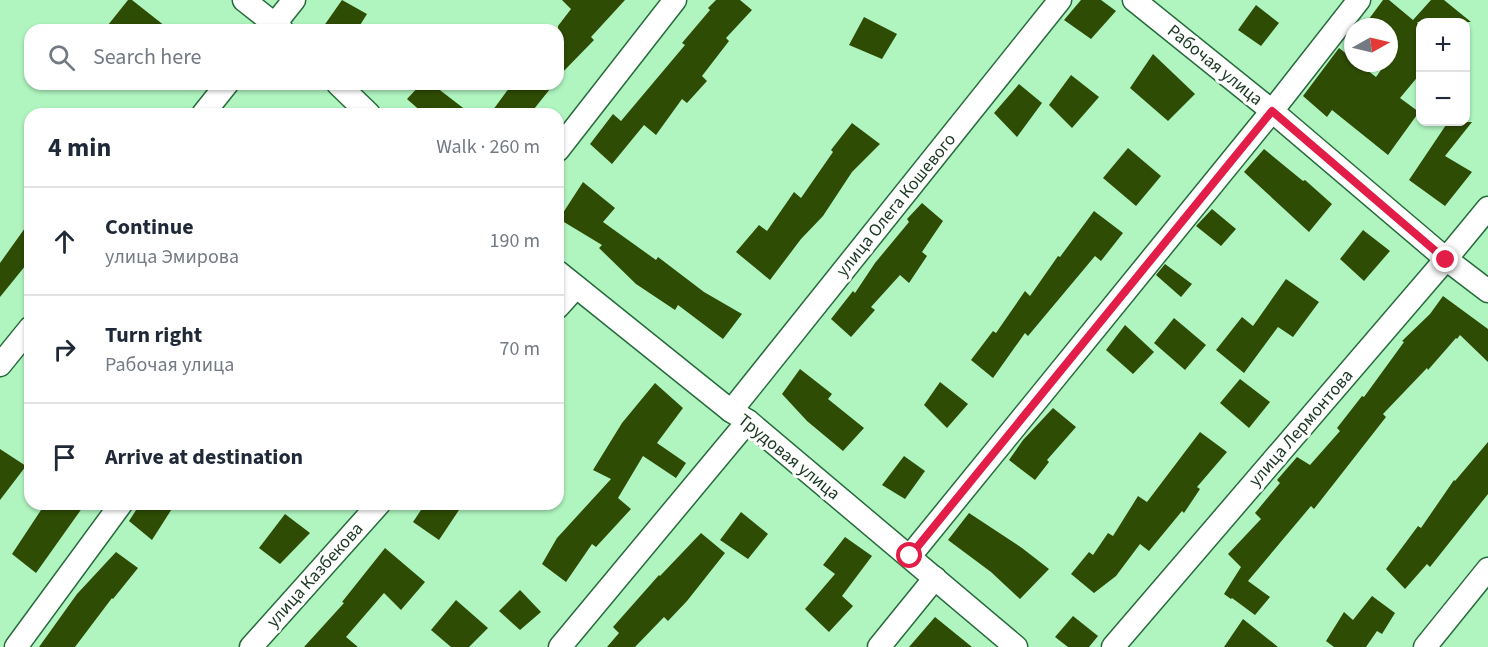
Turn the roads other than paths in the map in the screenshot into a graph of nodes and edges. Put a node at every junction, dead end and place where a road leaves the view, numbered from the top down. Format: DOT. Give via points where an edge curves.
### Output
graph roads {
  1 [pos="244,0"];
  2 [pos="294,0"];
  3 [pos="675,0"];
  4 [pos="1060,0"];
  5 [pos="1134,0"];
  6 [pos="1359,0"];
  7 [pos="271,24"];
  8 [pos="279,24"];
  9 [pos="222,90"];
  10 [pos="344,90"];
  11 [pos="208,108"];
  12 [pos="363,108"];
  13 [pos="1272,111"];
  14 [pos="564,142"];
  15 [pos="1488,208"];
  16 [pos="1446,260"];
  17 [pos="564,277"];
  18 [pos="576,287"];
  19 [pos="1488,291"];
  20 [pos="564,300"];
  21 [pos="24,335"];
  22 [pos="0,365"];
  23 [pos="739,416"];
  24 [pos="116,510"];
  25 [pos="374,510"];
  26 [pos="910,556"];
  27 [pos="1488,569"];
  28 [pos="935,578"];
  29 [pos="16,647"];
  30 [pos="251,647"];
  31 [pos="560,647"];
  32 [pos="879,647"];
  33 [pos="1016,647"];
  34 [pos="1113,647"];
  35 [pos="1425,647"];
  1 -- 7 [label="street"];
  2 -- 8 [label="street"];
  3 -- 14 [label="street"];
  4 -- 23 [label="street, улица Олега Кошевого"];
  5 -- 13 [label="street, Рабочая улица"];
  6 -- 13 [label="street"];
  9 -- 11 [label="street"];
  10 -- 12 [label="street"];
  13 -- 16 [label="street, Рабочая улица"];
  13 -- 26 [label="street"];
  15 -- 16 [label="street, улица Лермонтова"];
  16 -- 19 [label="street, Рабочая улица"];
  16 -- 34 [label="street, улица Лермонтова"];
  17 -- 18 [label="street, Трудовая улица"];
  18 -- 20 [label="street"];
  18 -- 23 [label="street, Трудовая улица"];
  21 -- 22 [label="street"];
  23 -- 26 [label="street, Трудовая улица"];
  23 -- 31 [label="street, улица Олега Кошевого"];
  24 -- 29 [label="street"];
  25 -- 30 [label="street, улица Казбекова"];
  26 -- 28 [label="street, Трудовая улица"];
  27 -- 35 [label="street"];
  28 -- 32 [label="street"];
  28 -- 33 [label="street, Трудовая улица"];
}
